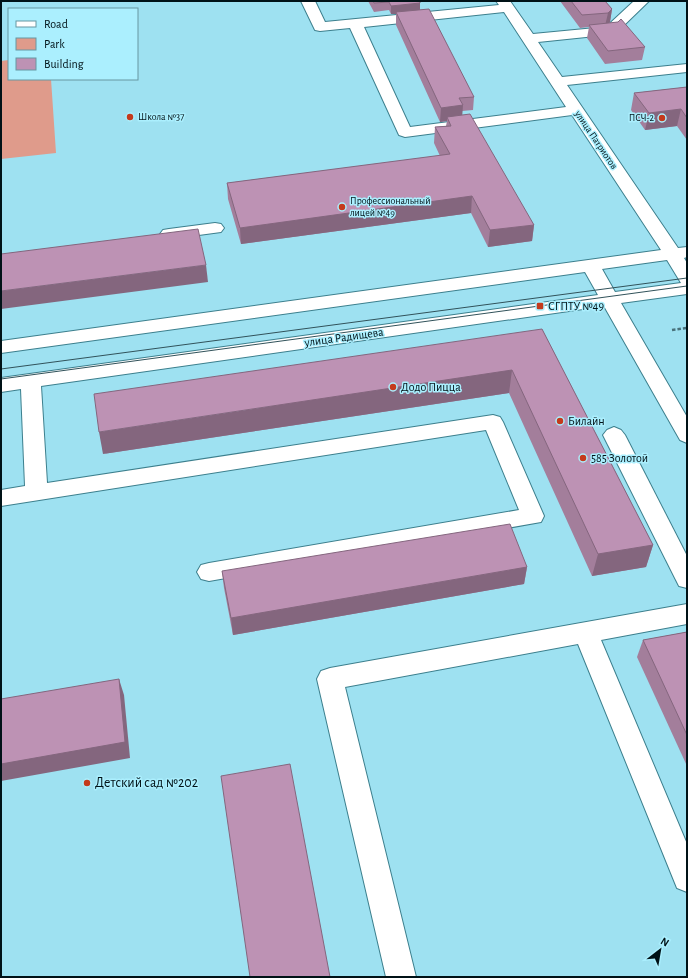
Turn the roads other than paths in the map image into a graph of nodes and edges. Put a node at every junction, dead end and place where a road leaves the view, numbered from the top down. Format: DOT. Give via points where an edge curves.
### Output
graph roads {
  1 [pos="308,1"];
  2 [pos="642,1"];
  3 [pos="505,4"];
  4 [pos="355,23"];
  5 [pos="529,39"];
  6 [pos="687,68"];
  7 [pos="557,82"];
  8 [pos="576,110"];
  9 [pos="215,228"];
  10 [pos="154,236"];
  11 [pos="680,253"];
  12 [pos="590,265"];
  13 [pos="687,279"];
  14 [pos="687,288"];
  15 [pos="609,300"];
  16 [pos="1,347"];
  17 [pos="31,381"];
  18 [pos="1,385"];
  19 [pos="614,434"];
  20 [pos="687,435"];
  21 [pos="36,492"];
  22 [pos="1,498"];
  23 [pos="209,572"];
  24 [pos="687,579"];
  25 [pos="687,614"];
  26 [pos="585,632"];
  27 [pos="687,878"];
  28 [pos="401,977"];
  1 -- 4 [label="street" via="320,27"];
  2 -- 5 [label="street" via="610,31"];
  3 -- 4 [label="street"];
  3 -- 5 [label="street, улица Патриотов"];
  4 -- 8 [label="street" via="405,132"];
  5 -- 7 [label="street, улица Патриотов"];
  6 -- 7 [label="street"];
  7 -- 8 [label="street, улица Патриотов"];
  8 -- 11 [label="street, улица Патриотов"];
  9 -- 10 [label="street"];
  11 -- 12 [label="street"];
  11 -- 13 [label="street, улица Патриотов"];
  12 -- 15 [label="street"];
  12 -- 16 [label="street"];
  14 -- 15 [label="street, улица Радищева"];
  15 -- 17 [label="street, улица Радищева"];
  15 -- 20 [label="street"];
  17 -- 18 [label="street, улица Радищева"];
  17 -- 21 [label="street"];
  19 -- 24 [label="street"];
  21 -- 22 [label="street"];
  21 -- 23 [label="street" via="493,422 533,516"];
  25 -- 26 [label="street"];
  26 -- 27 [label="street"];
  26 -- 28 [label="street" via="330,679"];
}
